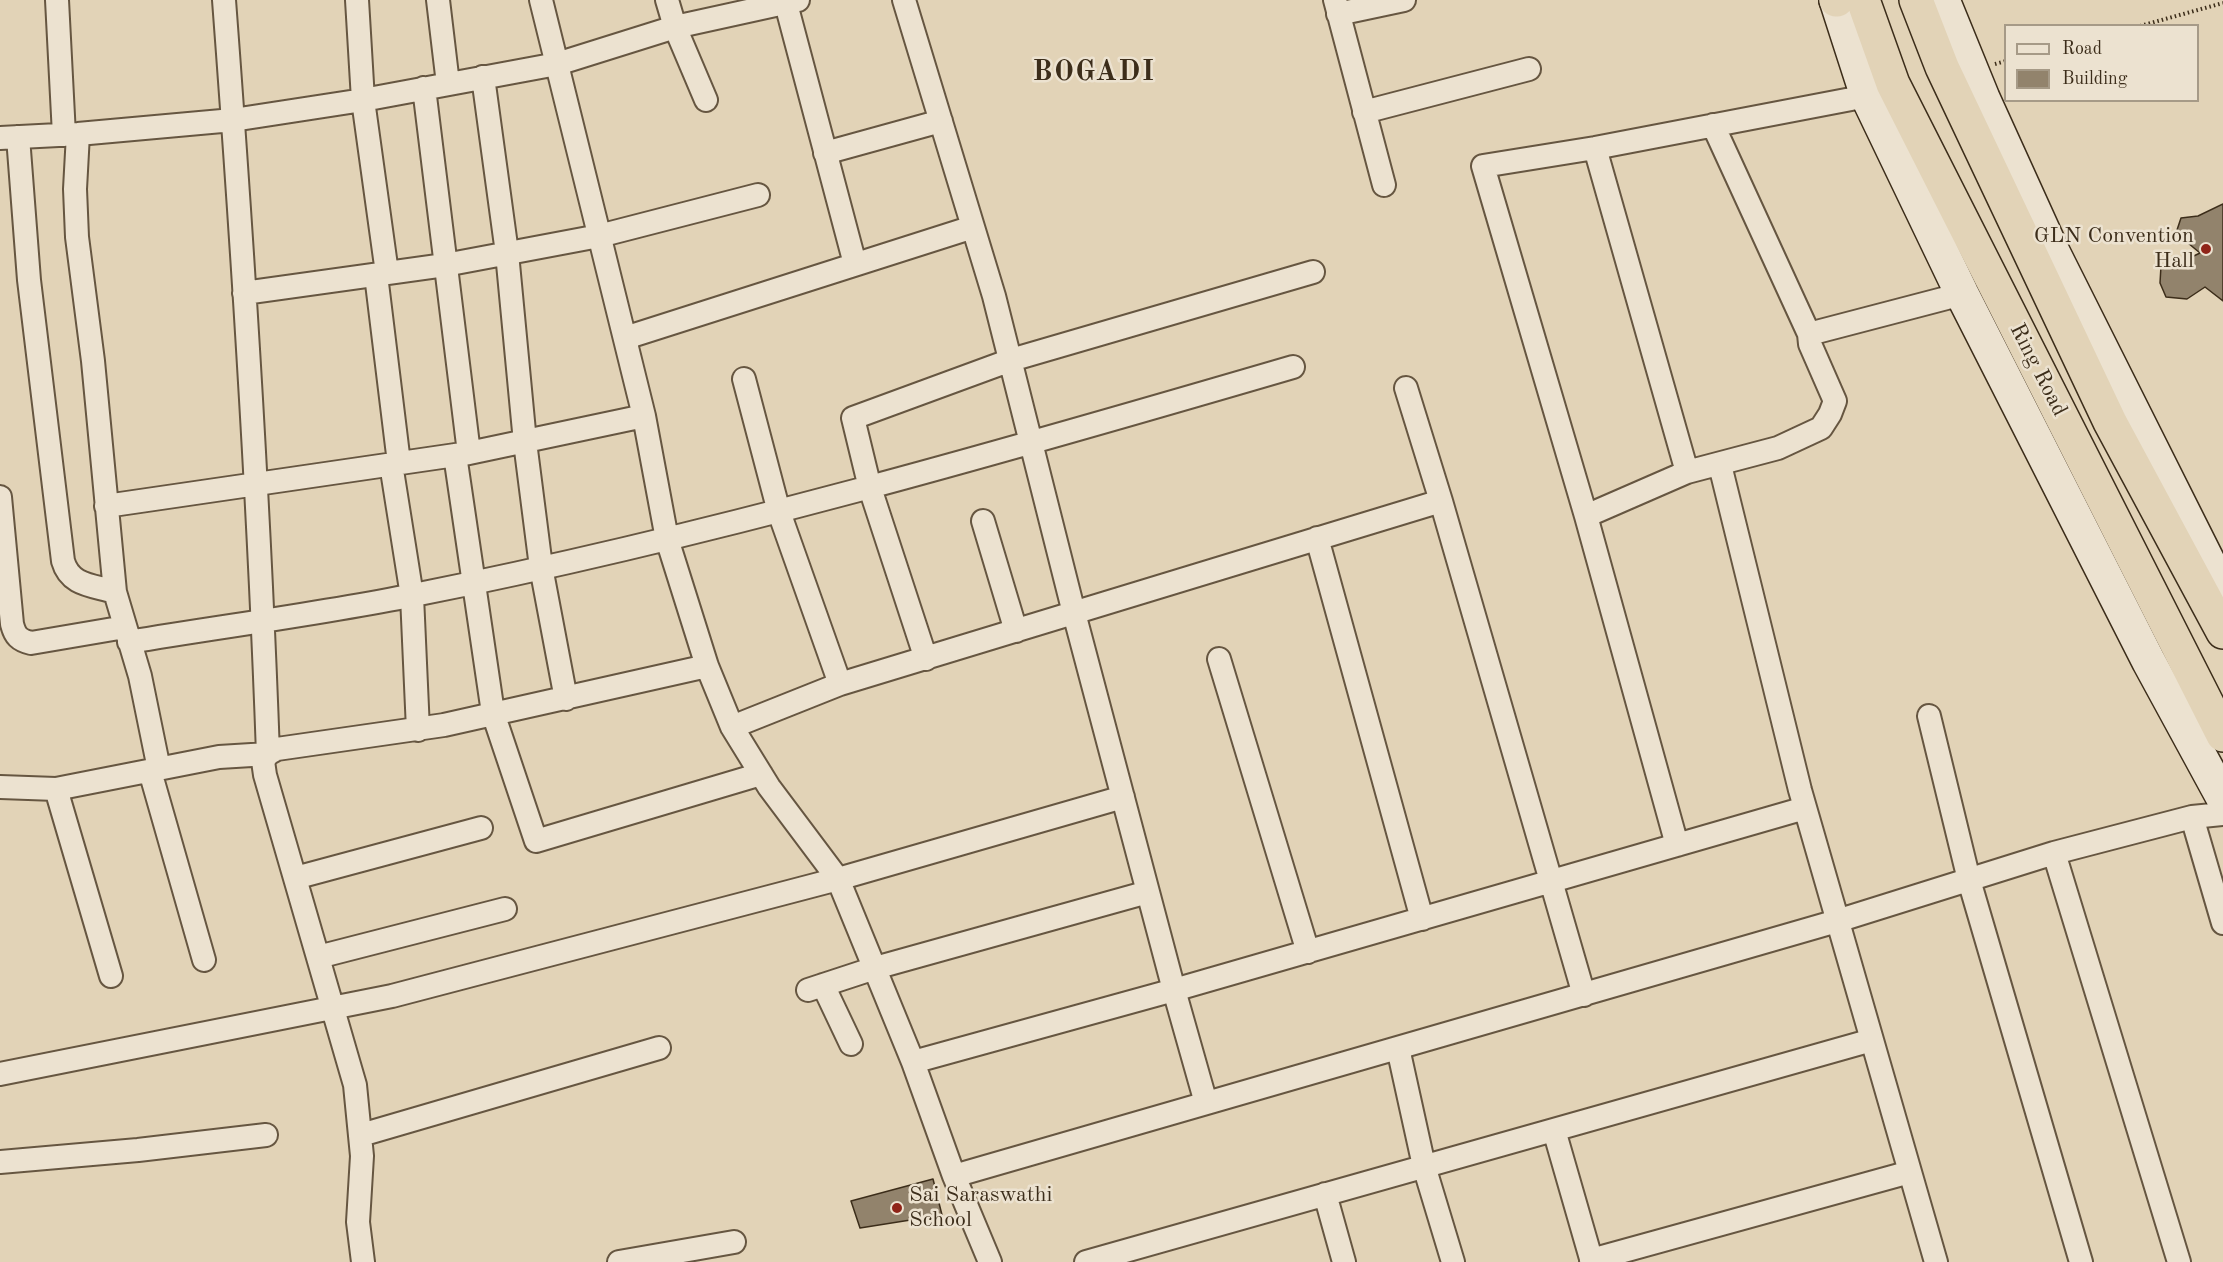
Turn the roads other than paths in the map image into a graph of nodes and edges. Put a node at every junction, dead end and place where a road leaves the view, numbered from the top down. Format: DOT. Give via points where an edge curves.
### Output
graph roads {
  1 [pos="57,0"];
  2 [pos="224,0"];
  3 [pos="357,0"];
  4 [pos="438,0"];
  5 [pos="541,0"];
  6 [pos="667,0"];
  7 [pos="904,0"];
  8 [pos="1404,0"];
  9 [pos="1836,0"];
  10 [pos="1863,0"];
  11 [pos="790,1"];
  12 [pos="1337,7"];
  13 [pos="1933,9"];
  14 [pos="675,27"];
  15 [pos="557,64"];
  16 [pos="1529,69"];
  17 [pos="483,77"];
  18 [pos="448,84"];
  19 [pos="424,88"];
  20 [pos="1868,96"];
  21 [pos="363,100"];
  22 [pos="706,100"];
  23 [pos="1364,112"];
  24 [pos="233,120"];
  25 [pos="941,121"];
  26 [pos="1713,125"];
  27 [pos="71,134"];
  28 [pos="9,137"];
  29 [pos="1595,148"];
  30 [pos="825,153"];
  31 [pos="1384,185"];
  32 [pos="758,195"];
  33 [pos="973,227"];
  34 [pos="599,236"];
  35 [pos="507,253"];
  36 [pos="2043,255"];
  37 [pos="855,264"];
  38 [pos="445,265"];
  39 [pos="1313,272"];
  40 [pos="381,274"];
  41 [pos="244,293"];
  42 [pos="1962,294"];
  43 [pos="1809,334"];
  44 [pos="625,338"];
  45 [pos="1011,360"];
  46 [pos="1293,367"];
  47 [pos="744,378"];
  48 [pos="1406,388"];
  49 [pos="644,416"];
  50 [pos="525,442"];
  51 [pos="1032,444"];
  52 [pos="462,454"];
  53 [pos="395,463"];
  54 [pos="1720,465"];
  55 [pos="1687,472"];
  56 [pos="255,483"];
  57 [pos="870,488"];
  58 [pos="0,497"];
  59 [pos="1441,501"];
  60 [pos="106,506"];
  61 [pos="779,512"];
  62 [pos="1586,516"];
  63 [pos="983,521"];
  64 [pos="1317,538"];
  65 [pos="667,539"];
  66 [pos="542,567"];
  67 [pos="473,582"];
  68 [pos="2223,591"];
  69 [pos="115,592"];
  70 [pos="412,596"];
  71 [pos="1074,613"];
  72 [pos="263,620"];
  73 [pos="1016,631"];
  74 [pos="2223,632"];
  75 [pos="127,634"];
  76 [pos="926,659"];
  77 [pos="1219,659"];
  78 [pos="707,666"];
  79 [pos="840,684"];
  80 [pos="566,699"];
  81 [pos="493,712"];
  82 [pos="1929,716"];
  83 [pos="732,727"];
  84 [pos="418,730"];
  85 [pos="2223,735"];
  86 [pos="267,754"];
  87 [pos="155,770"];
  88 [pos="761,774"];
  89 [pos="0,787"];
  90 [pos="56,789"];
  91 [pos="1123,797"];
  92 [pos="2223,798"];
  93 [pos="1805,808"];
  94 [pos="2223,814"];
  95 [pos="2192,817"];
  96 [pos="481,828"];
  97 [pos="1677,845"];
  98 [pos="2054,852"];
  99 [pos="295,878"];
  100 [pos="838,879"];
  101 [pos="1969,880"];
  102 [pos="1552,882"];
  103 [pos="1148,892"];
  104 [pos="505,909"];
  105 [pos="1422,919"];
  106 [pos="1837,921"];
  107 [pos="2223,923"];
  108 [pos="1308,952"];
  109 [pos="318,957"];
  110 [pos="204,960"];
  111 [pos="875,968"];
  112 [pos="111,976"];
  113 [pos="1174,990"];
  114 [pos="1584,995"];
  115 [pos="333,1008"];
  116 [pos="1872,1040"];
  117 [pos="851,1044"];
  118 [pos="659,1048"];
  119 [pos="1398,1048"];
  120 [pos="914,1062"];
  121 [pos="0,1074"];
  122 [pos="1206,1103"];
  123 [pos="1554,1130"];
  124 [pos="266,1135"];
  125 [pos="360,1135"];
  126 [pos="0,1162"];
  127 [pos="1424,1166"];
  128 [pos="1910,1172"];
  129 [pos="954,1176"];
  130 [pos="1325,1194"];
  131 [pos="734,1242"];
  132 [pos="1592,1261"];
  133 [pos="363,1262"];
  134 [pos="619,1262"];
  135 [pos="990,1262"];
  136 [pos="1086,1262"];
  137 [pos="1344,1262"];
  138 [pos="1453,1262"];
  139 [pos="1936,1262"];
  140 [pos="2081,1262"];
  141 [pos="2179,1262"];
  1 -- 27 [label="street"];
  2 -- 24 [label="street"];
  3 -- 21 [label="street"];
  4 -- 18 [label="street"];
  5 -- 15 [label="street"];
  6 -- 14 [label="street"];
  7 -- 25 [label="street"];
  8 -- 12 [label="street"];
  9 -- 20 [label="street"];
  10 -- 85 [label="highway, Ring Road" via="1893,84"];
  11 -- 14 [label="street"];
  11 -- 30 [label="street"];
  12 -- 23 [label="street"];
  13 -- 36 [label="highway, Ring Road" via="1942,68"];
  14 -- 15 [label="street"];
  14 -- 22 [label="street"];
  15 -- 17 [label="street"];
  15 -- 34 [label="street"];
  16 -- 23 [label="street"];
  17 -- 18 [label="street"];
  17 -- 35 [label="street"];
  18 -- 19 [label="street"];
  19 -- 21 [label="street"];
  19 -- 38 [label="street"];
  20 -- 26 [label="street"];
  20 -- 42 [label="street"];
  21 -- 24 [label="street"];
  21 -- 40 [label="street"];
  23 -- 31 [label="street"];
  24 -- 27 [label="street"];
  24 -- 41 [label="street"];
  25 -- 30 [label="street"];
  25 -- 33 [label="street"];
  26 -- 29 [label="street"];
  26 -- 43 [label="street"];
  27 -- 28 [label="street"];
  27 -- 60 [label="street" via="77,237"];
  28 -- 69 [label="street" via="63,561 68,575 75,580"];
  29 -- 55 [label="street"];
  29 -- 62 [label="street" via="1483,166"];
  30 -- 37 [label="street"];
  32 -- 34 [label="street"];
  33 -- 37 [label="street"];
  33 -- 45 [label="street"];
  34 -- 35 [label="street"];
  34 -- 44 [label="street"];
  35 -- 38 [label="street"];
  35 -- 50 [label="street"];
  36 -- 68 [label="street"];
  36 -- 74 [label="highway, Ring Road" via="2110,422"];
  37 -- 44 [label="street"];
  38 -- 40 [label="street"];
  38 -- 52 [label="street"];
  39 -- 45 [label="street"];
  40 -- 41 [label="street"];
  40 -- 53 [label="street"];
  41 -- 56 [label="street"];
  42 -- 43 [label="street"];
  42 -- 92 [label="street" via="2149,662"];
  43 -- 54 [label="street" via="1835,401 1826,421 1821,428 1778,448"];
  44 -- 49 [label="street"];
  45 -- 51 [label="street"];
  45 -- 57 [label="street" via="853,417"];
  46 -- 51 [label="street"];
  47 -- 61 [label="street"];
  48 -- 59 [label="street"];
  49 -- 50 [label="street"];
  49 -- 65 [label="street"];
  50 -- 52 [label="street"];
  50 -- 66 [label="street"];
  51 -- 57 [label="street"];
  51 -- 71 [label="street"];
  52 -- 53 [label="street"];
  52 -- 67 [label="street"];
  53 -- 56 [label="street"];
  53 -- 70 [label="street"];
  54 -- 55 [label="street"];
  54 -- 93 [label="street"];
  55 -- 62 [label="street"];
  56 -- 60 [label="street"];
  56 -- 72 [label="street"];
  57 -- 61 [label="street"];
  57 -- 76 [label="street"];
  58 -- 75 [label="street" via="12,624 20,640 30,643"];
  59 -- 64 [label="street"];
  59 -- 102 [label="street"];
  60 -- 69 [label="street"];
  61 -- 65 [label="street"];
  61 -- 79 [label="street"];
  62 -- 97 [label="street"];
  63 -- 73 [label="street"];
  64 -- 71 [label="street"];
  64 -- 105 [label="street"];
  65 -- 66 [label="street"];
  65 -- 78 [label="street"];
  66 -- 67 [label="street"];
  66 -- 80 [label="street"];
  67 -- 70 [label="street"];
  67 -- 81 [label="street"];
  69 -- 75 [label="street"];
  70 -- 72 [label="street"];
  70 -- 84 [label="street"];
  71 -- 73 [label="street"];
  71 -- 91 [label="street"];
  72 -- 75 [label="street"];
  72 -- 86 [label="street"];
  73 -- 76 [label="street"];
  75 -- 87 [label="street" via="140,676"];
  76 -- 79 [label="street"];
  77 -- 108 [label="street"];
  78 -- 80 [label="street"];
  78 -- 83 [label="street"];
  79 -- 83 [label="street"];
  80 -- 81 [label="street"];
  81 -- 84 [label="street"];
  81 -- 88 [label="street" via="536,841"];
  82 -- 101 [label="street"];
  83 -- 88 [label="street"];
  84 -- 86 [label="street" via="277,749"];
  86 -- 87 [label="street"];
  86 -- 99 [label="street" via="263,761 265,776"];
  87 -- 90 [label="street"];
  87 -- 110 [label="street"];
  88 -- 100 [label="street"];
  89 -- 90 [label="street"];
  90 -- 112 [label="street"];
  91 -- 100 [label="street"];
  91 -- 103 [label="street"];
  93 -- 97 [label="street"];
  93 -- 106 [label="street"];
  94 -- 95 [label="street"];
  95 -- 98 [label="street"];
  95 -- 107 [label="street"];
  96 -- 99 [label="street"];
  97 -- 102 [label="street"];
  98 -- 101 [label="street"];
  98 -- 141 [label="street"];
  99 -- 109 [label="street"];
  100 -- 111 [label="street"];
  100 -- 115 [label="street"];
  101 -- 106 [label="street"];
  101 -- 140 [label="street"];
  102 -- 105 [label="street"];
  102 -- 114 [label="street"];
  103 -- 111 [label="street"];
  103 -- 113 [label="street"];
  104 -- 109 [label="street"];
  105 -- 108 [label="street"];
  106 -- 114 [label="street"];
  106 -- 116 [label="street"];
  108 -- 113 [label="street"];
  109 -- 115 [label="street"];
  111 -- 117 [label="street" via="816,987"];
  111 -- 120 [label="street"];
  113 -- 120 [label="street"];
  113 -- 122 [label="street"];
  114 -- 119 [label="street"];
  115 -- 121 [label="street"];
  115 -- 125 [label="street" via="355,1085"];
  116 -- 123 [label="street"];
  116 -- 128 [label="street"];
  118 -- 125 [label="street"];
  119 -- 122 [label="street"];
  119 -- 127 [label="street"];
  120 -- 129 [label="street"];
  122 -- 129 [label="street"];
  123 -- 127 [label="street"];
  123 -- 132 [label="street"];
  124 -- 126 [label="street"];
  125 -- 133 [label="street" via="358,1222"];
  127 -- 130 [label="street"];
  127 -- 138 [label="street"];
  128 -- 132 [label="street"];
  128 -- 139 [label="street"];
  129 -- 135 [label="street"];
  130 -- 136 [label="street"];
  130 -- 137 [label="street"];
  131 -- 134 [label="street"];
}
